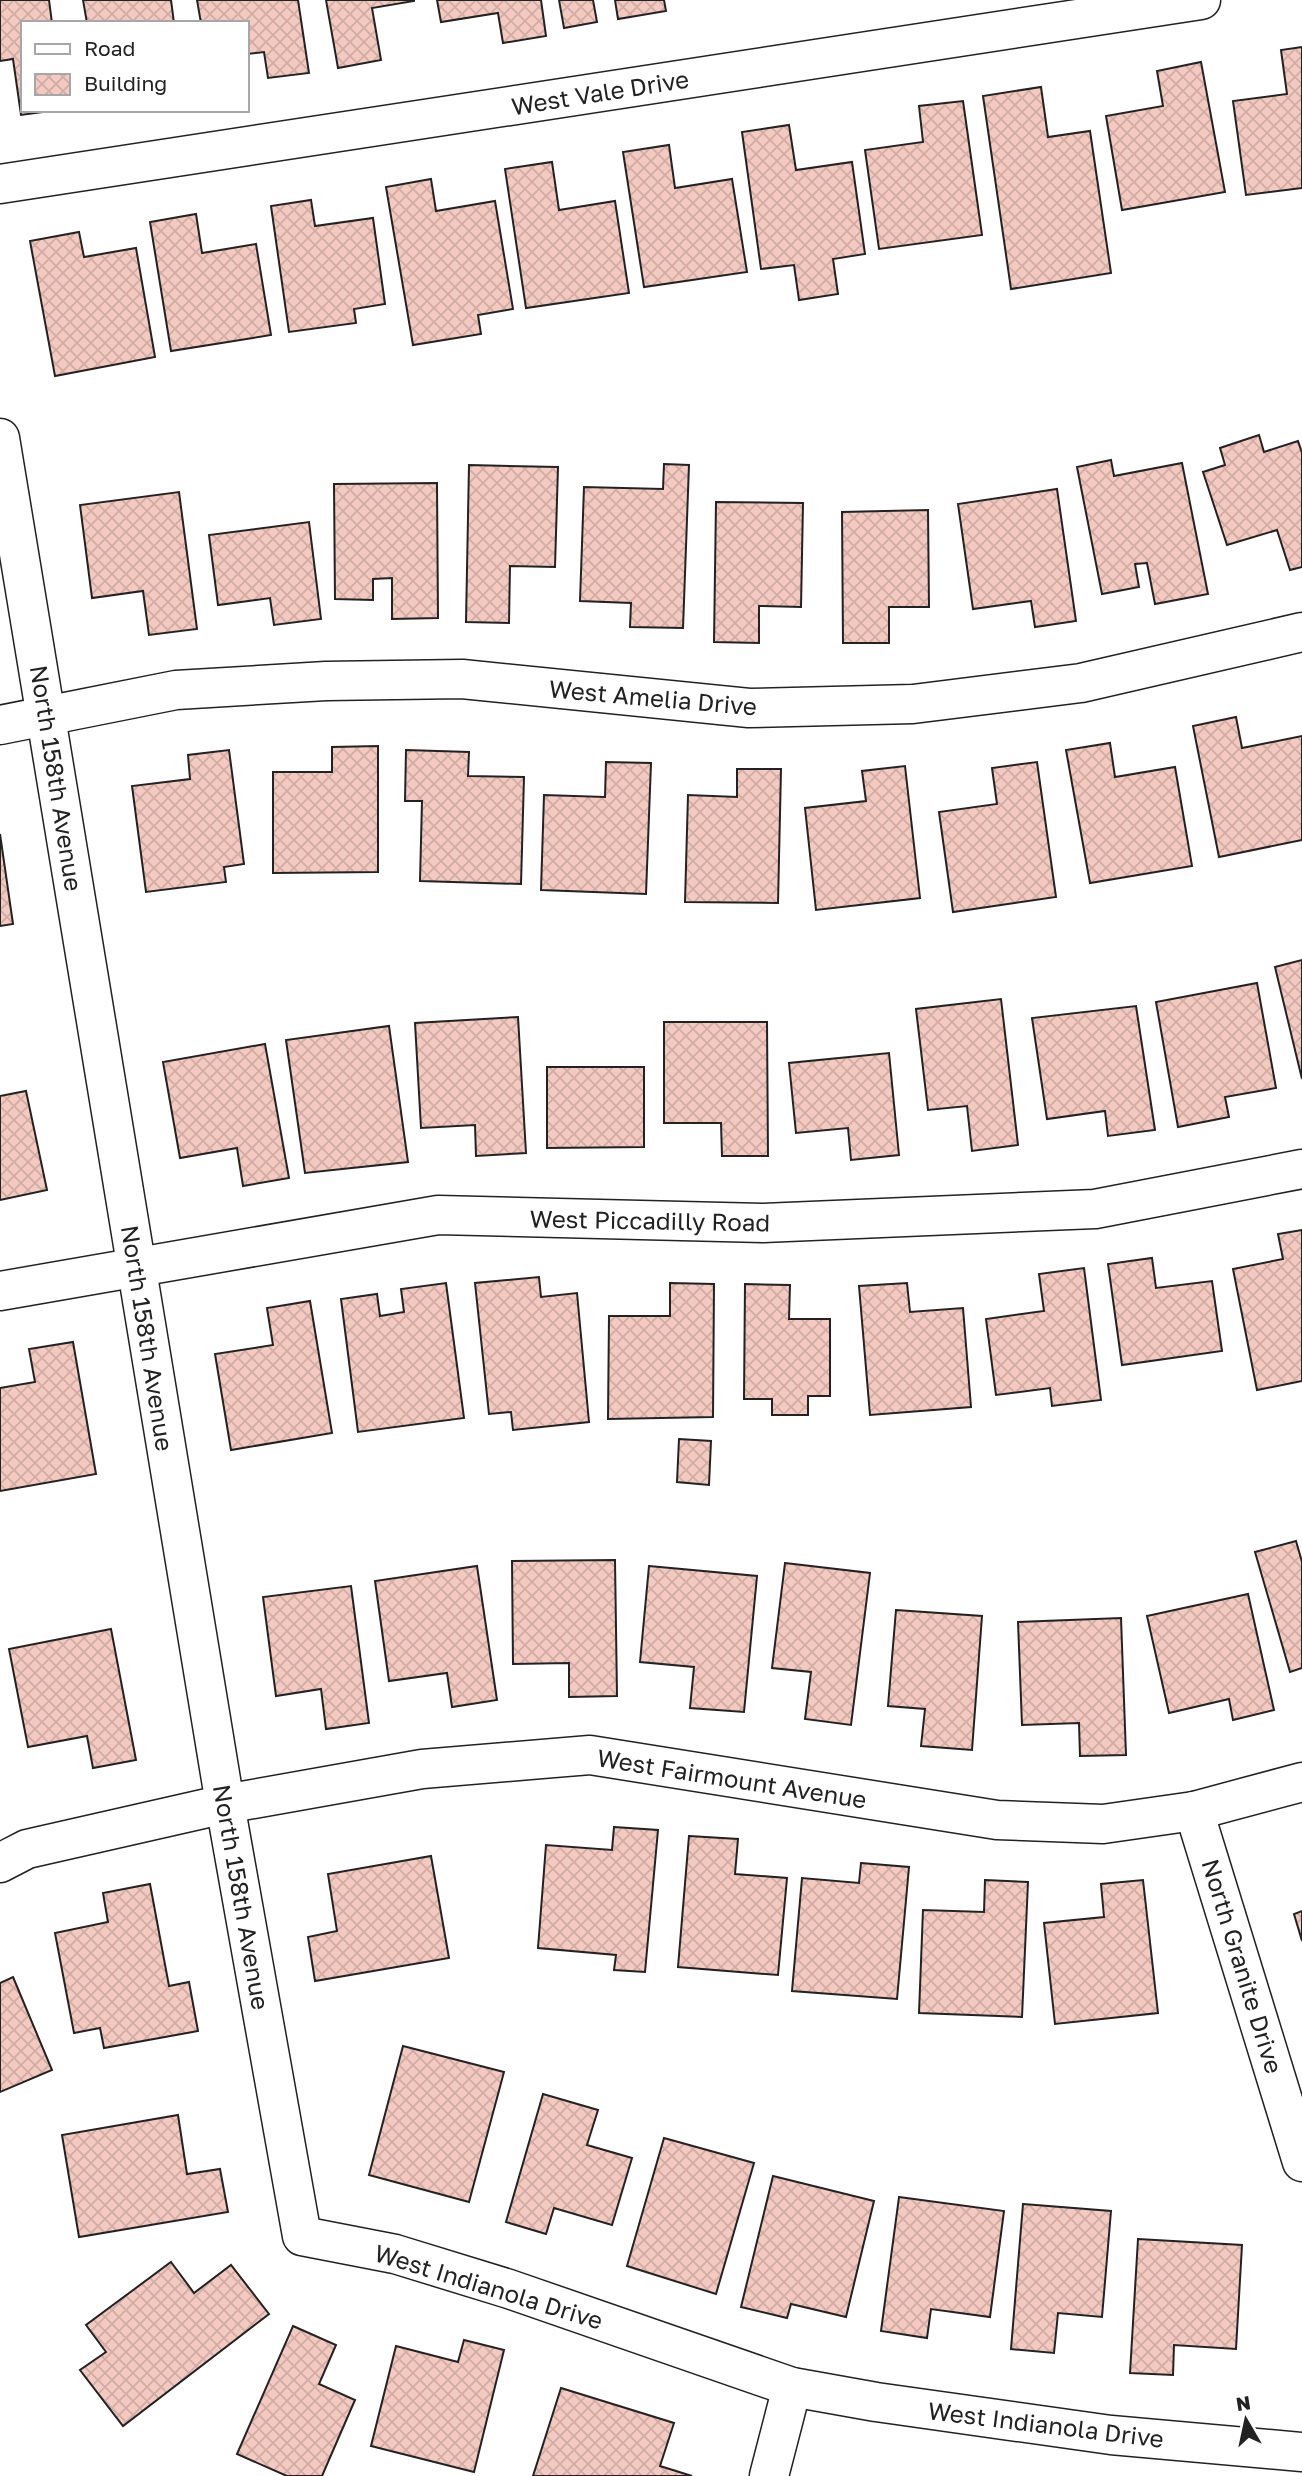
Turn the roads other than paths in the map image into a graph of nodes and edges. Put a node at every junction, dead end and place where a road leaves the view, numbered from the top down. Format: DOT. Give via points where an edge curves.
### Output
graph roads {
  1 [pos="1201,0"];
  2 [pos="0,184"];
  3 [pos="0,438"];
  4 [pos="1302,632"];
  5 [pos="47,718"];
  6 [pos="0,725"];
  7 [pos="1302,1169"];
  8 [pos="136,1265"];
  9 [pos="0,1291"];
  10 [pos="1302,1782"];
  11 [pos="225,1804"];
  12 [pos="1194,1811"];
  13 [pos="0,1863"];
  14 [pos="1302,2162"];
  15 [pos="302,2236"];
  16 [pos="792,2387"];
  17 [pos="1302,2452"];
  18 [pos="769,2476"];
  1 -- 2 [label="street, West Vale Drive"];
  3 -- 5 [label="street, North 158th Avenue"];
  4 -- 5 [label="street, West Amelia Drive" via="1081,683 913,704 749,708 462,679 326,681 176,691"];
  5 -- 6 [label="street, West Amelia Drive"];
  5 -- 8 [label="street, North 158th Avenue"];
  7 -- 8 [label="street, West Piccadilly Road" via="1095,1209 763,1223 438,1215"];
  8 -- 9 [label="street, West Piccadilly Road"];
  8 -- 11 [label="street, North 158th Avenue"];
  10 -- 12 [label="street, West Fairmount Avenue"];
  11 -- 12 [label="street, West Fairmount Avenue" via="422,1769 590,1755 997,1820 1103,1824"];
  11 -- 13 [label="street, West Fairmount Avenue" via="27,1849"];
  11 -- 15 [label="street, North 158th Avenue"];
  12 -- 14 [label="street, North Granite Drive"];
  15 -- 16 [label="street, West Indianola Drive" via="395,2253"];
  16 -- 17 [label="street, West Indianola Drive" via="1111,2435"];
  16 -- 18 [label="street"];
}
